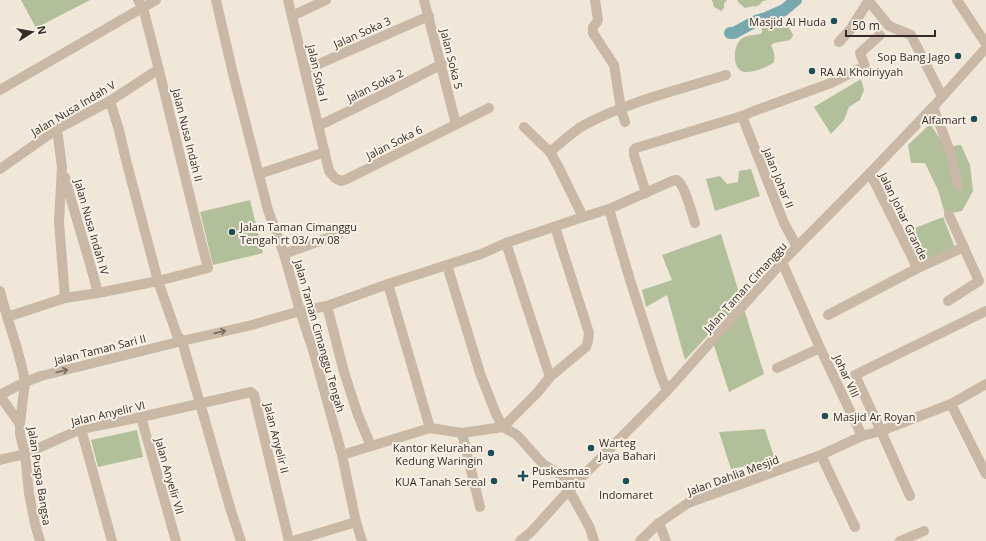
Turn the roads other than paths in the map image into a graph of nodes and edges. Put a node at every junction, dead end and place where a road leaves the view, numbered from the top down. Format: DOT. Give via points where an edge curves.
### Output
graph roads {
  1 [pos="156,0"];
  2 [pos="216,0"];
  3 [pos="288,0"];
  4 [pos="326,0"];
  5 [pos="424,0"];
  6 [pos="595,0"];
  7 [pos="868,0"];
  8 [pos="957,0"];
  9 [pos="141,4"];
  10 [pos="292,16"];
  11 [pos="429,16"];
  12 [pos="880,35"];
  13 [pos="839,42"];
  14 [pos="986,44"];
  15 [pos="986,48"];
  16 [pos="442,64"];
  17 [pos="159,69"];
  18 [pos="305,70"];
  19 [pos="726,75"];
  20 [pos="0,90"];
  21 [pos="942,96"];
  22 [pos="110,101"];
  23 [pos="933,107"];
  24 [pos="489,108"];
  25 [pos="621,109"];
  26 [pos="742,116"];
  27 [pos="625,122"];
  28 [pos="456,124"];
  29 [pos="318,126"];
  30 [pos="524,127"];
  31 [pos="57,130"];
  32 [pos="325,152"];
  33 [pos="550,152"];
  34 [pos="62,167"];
  35 [pos="0,169"];
  36 [pos="870,173"];
  37 [pos="259,174"];
  38 [pos="958,186"];
  39 [pos="646,193"];
  40 [pos="609,209"];
  41 [pos="949,215"];
  42 [pos="583,217"];
  43 [pos="695,224"];
  44 [pos="555,227"];
  45 [pos="339,234"];
  46 [pos="506,243"];
  47 [pos="797,247"];
  48 [pos="964,247"];
  49 [pos="284,254"];
  50 [pos="782,262"];
  51 [pos="447,265"];
  52 [pos="916,269"];
  53 [pos="158,281"];
  54 [pos="388,284"];
  55 [pos="0,291"];
  56 [pos="98,293"];
  57 [pos="65,298"];
  58 [pos="948,301"];
  59 [pos="327,306"];
  60 [pos="300,311"];
  61 [pos="986,311"];
  62 [pos="828,315"];
  63 [pos="7,317"];
  64 [pos="182,341"];
  65 [pos="820,348"];
  66 [pos="777,368"];
  67 [pos="550,377"];
  68 [pos="25,382"];
  69 [pos="986,384"];
  70 [pos="667,391"];
  71 [pos="0,396"];
  72 [pos="200,404"];
  73 [pos="951,404"];
  74 [pos="141,417"];
  75 [pos="20,424"];
  76 [pos="503,427"];
  77 [pos="430,428"];
  78 [pos="82,429"];
  79 [pos="881,431"];
  80 [pos="462,433"];
  81 [pos="862,436"];
  82 [pos="371,446"];
  83 [pos="25,454"];
  84 [pos="342,455"];
  85 [pos="820,455"];
  86 [pos="0,460"];
  87 [pos="986,474"];
  88 [pos="573,487"];
  89 [pos="910,496"];
  90 [pos="480,507"];
  91 [pos="356,522"];
  92 [pos="659,523"];
  93 [pos="855,527"];
  94 [pos="924,531"];
  95 [pos="40,541"];
  96 [pos="112,541"];
  97 [pos="176,541"];
  98 [pos="241,541"];
  99 [pos="289,541"];
  100 [pos="293,541"];
  101 [pos="362,541"];
  102 [pos="520,541"];
  103 [pos="594,541"];
  104 [pos="640,541"];
  105 [pos="666,541"];
  106 [pos="900,541"];
  1 -- 9 [label="street"];
  2 -- 37 [label="street, Jalan Taman Cimanggu Tengah"];
  3 -- 10 [label="street, Jalan Soka I"];
  4 -- 10 [label="street"];
  5 -- 11 [label="street, Jalan Soka 5"];
  6 -- 25 [label="street" via="598,22 592,31 614,65"];
  7 -- 13 [label="street" via="850,30"];
  7 -- 21 [label="street" via="889,26 911,36"];
  8 -- 14 [label="street"];
  9 -- 17 [label="street, Jalan Nusa Indah II"];
  9 -- 20 [label="street"];
  10 -- 18 [label="street, Jalan Soka I"];
  11 -- 16 [label="street, Jalan Soka 5"];
  11 -- 18 [label="street, Jalan Soka 3"];
  12 -- 26 [label="street" via="860,54 865,66 832,83"];
  15 -- 21 [label="street, Jalan Taman Cimanggu"];
  16 -- 28 [label="street, Jalan Soka 5"];
  16 -- 29 [label="street, Jalan Soka 2"];
  17 -- 22 [label="street, Jalan Nusa Indah V"];
  17 -- 53 [label="street, Jalan Nusa Indah II" via="208,268"];
  18 -- 29 [label="street, Jalan Soka I"];
  19 -- 25 [label="street"];
  21 -- 23 [label="street, Jalan Taman Cimanggu"];
  22 -- 31 [label="street, Jalan Nusa Indah V"];
  22 -- 53 [label="street"];
  23 -- 36 [label="street, Jalan Taman Cimanggu"];
  23 -- 38 [label="street" via="951,154"];
  24 -- 28 [label="street, Jalan Soka 6"];
  25 -- 27 [label="street"];
  25 -- 33 [label="street" via="586,124"];
  26 -- 39 [label="street" via="636,148 634,155"];
  26 -- 47 [label="street, Jalan Johar II" via="784,223"];
  28 -- 32 [label="street, Jalan Soka 6" via="341,181 329,171"];
  29 -- 32 [label="street, Jalan Soka I"];
  30 -- 33 [label="street"];
  31 -- 34 [label="street, Jalan Nusa Indah IV"];
  31 -- 35 [label="street, Jalan Nusa Indah V"];
  32 -- 37 [label="street"];
  33 -- 42 [label="street"];
  34 -- 56 [label="street, Jalan Nusa Indah IV"];
  34 -- 57 [label="street, Jalan Nusa Indah IV" via="59,222"];
  36 -- 47 [label="street, Jalan Taman Cimanggu"];
  36 -- 52 [label="street, Jalan Johar Grande"];
  37 -- 49 [label="street, Jalan Taman Cimanggu Tengah" via="268,210"];
  39 -- 40 [label="street, Jalan Taman Sari II"];
  39 -- 43 [label="street, Jalan Taman Sari II" via="677,180 684,190"];
  40 -- 42 [label="street, Jalan Taman Sari II"];
  40 -- 70 [label="street"];
  41 -- 48 [label="street"];
  42 -- 44 [label="street, Jalan Taman Sari II"];
  44 -- 46 [label="street, Jalan Taman Sari II"];
  44 -- 67 [label="street" via="589,337 586,347"];
  45 -- 49 [label="street"];
  46 -- 51 [label="street, Jalan Taman Sari II"];
  46 -- 67 [label="street"];
  47 -- 50 [label="street, Jalan Taman Cimanggu"];
  48 -- 52 [label="street, Jalan Johar Grande"];
  48 -- 58 [label="street" via="979,281"];
  49 -- 60 [label="street, Jalan Taman Cimanggu Tengah"];
  50 -- 65 [label="street, Johar VIII"];
  50 -- 70 [label="street, Jalan Taman Cimanggu"];
  51 -- 54 [label="street, Jalan Taman Sari II"];
  51 -- 76 [label="street" via="480,373"];
  52 -- 62 [label="street, Jalan Johar Grande"];
  53 -- 56 [label="street"];
  53 -- 64 [label="street" via="177,334"];
  54 -- 59 [label="street, Jalan Taman Sari II"];
  54 -- 77 [label="street"];
  55 -- 63 [label="street"];
  56 -- 57 [label="street"];
  57 -- 63 [label="street"];
  59 -- 60 [label="street, Jalan Taman Sari II"];
  59 -- 82 [label="street" via="346,379"];
  64 -- 60 [label="street, Jalan Taman Sari II, one-way"];
  60 -- 84 [label="street, Jalan Taman Cimanggu Tengah"];
  61 -- 79 [label="street" via="855,376"];
  63 -- 68 [label="street"];
  68 -- 64 [label="street, Jalan Taman Sari II, one-way"];
  64 -- 72 [label="street"];
  65 -- 66 [label="street, Johar VIII"];
  65 -- 81 [label="street, Johar VIII"];
  67 -- 76 [label="street"];
  68 -- 71 [label="street, Jalan Taman Sari II"];
  68 -- 75 [label="street"];
  69 -- 73 [label="street, Jalan Dahlia Mesjid"];
  70 -- 88 [label="street, Jalan Taman Cimanggu"];
  71 -- 75 [label="street, Jalan Puspa Bangsa"];
  72 -- 74 [label="street, Jalan Anyelir VI"];
  72 -- 98 [label="street"];
  72 -- 99 [label="street, Jalan Anyelir II" via="251,392 254,395"];
  73 -- 79 [label="street, Jalan Dahlia Mesjid"];
  73 -- 87 [label="street"];
  74 -- 78 [label="street, Jalan Anyelir VI"];
  74 -- 97 [label="street, Jalan Anyelir VII"];
  75 -- 83 [label="street, Jalan Puspa Bangsa"];
  76 -- 80 [label="street"];
  76 -- 88 [label="street" via="517,435 543,464"];
  77 -- 80 [label="street"];
  77 -- 82 [label="street"];
  78 -- 83 [label="street, Jalan Anyelir VI"];
  78 -- 96 [label="street"];
  79 -- 81 [label="street, Jalan Dahlia Mesjid"];
  79 -- 89 [label="street"];
  80 -- 90 [label="street"];
  81 -- 85 [label="street, Jalan Dahlia Mesjid"];
  82 -- 84 [label="street"];
  83 -- 86 [label="street, Jalan Anyelir VI"];
  83 -- 95 [label="street, Jalan Puspa Bangsa" via="29,493"];
  84 -- 91 [label="street, Jalan Taman Cimanggu Tengah"];
  85 -- 92 [label="street, Jalan Dahlia Mesjid" via="688,504"];
  85 -- 93 [label="street"];
  88 -- 102 [label="street, Jalan Taman Cimanggu"];
  88 -- 103 [label="street"];
  91 -- 100 [label="street"];
  91 -- 101 [label="street, Jalan Taman Cimanggu Tengah"];
  92 -- 104 [label="street, Jalan Dahlia Mesjid"];
  92 -- 105 [label="street"];
  94 -- 106 [label="street"];
}
